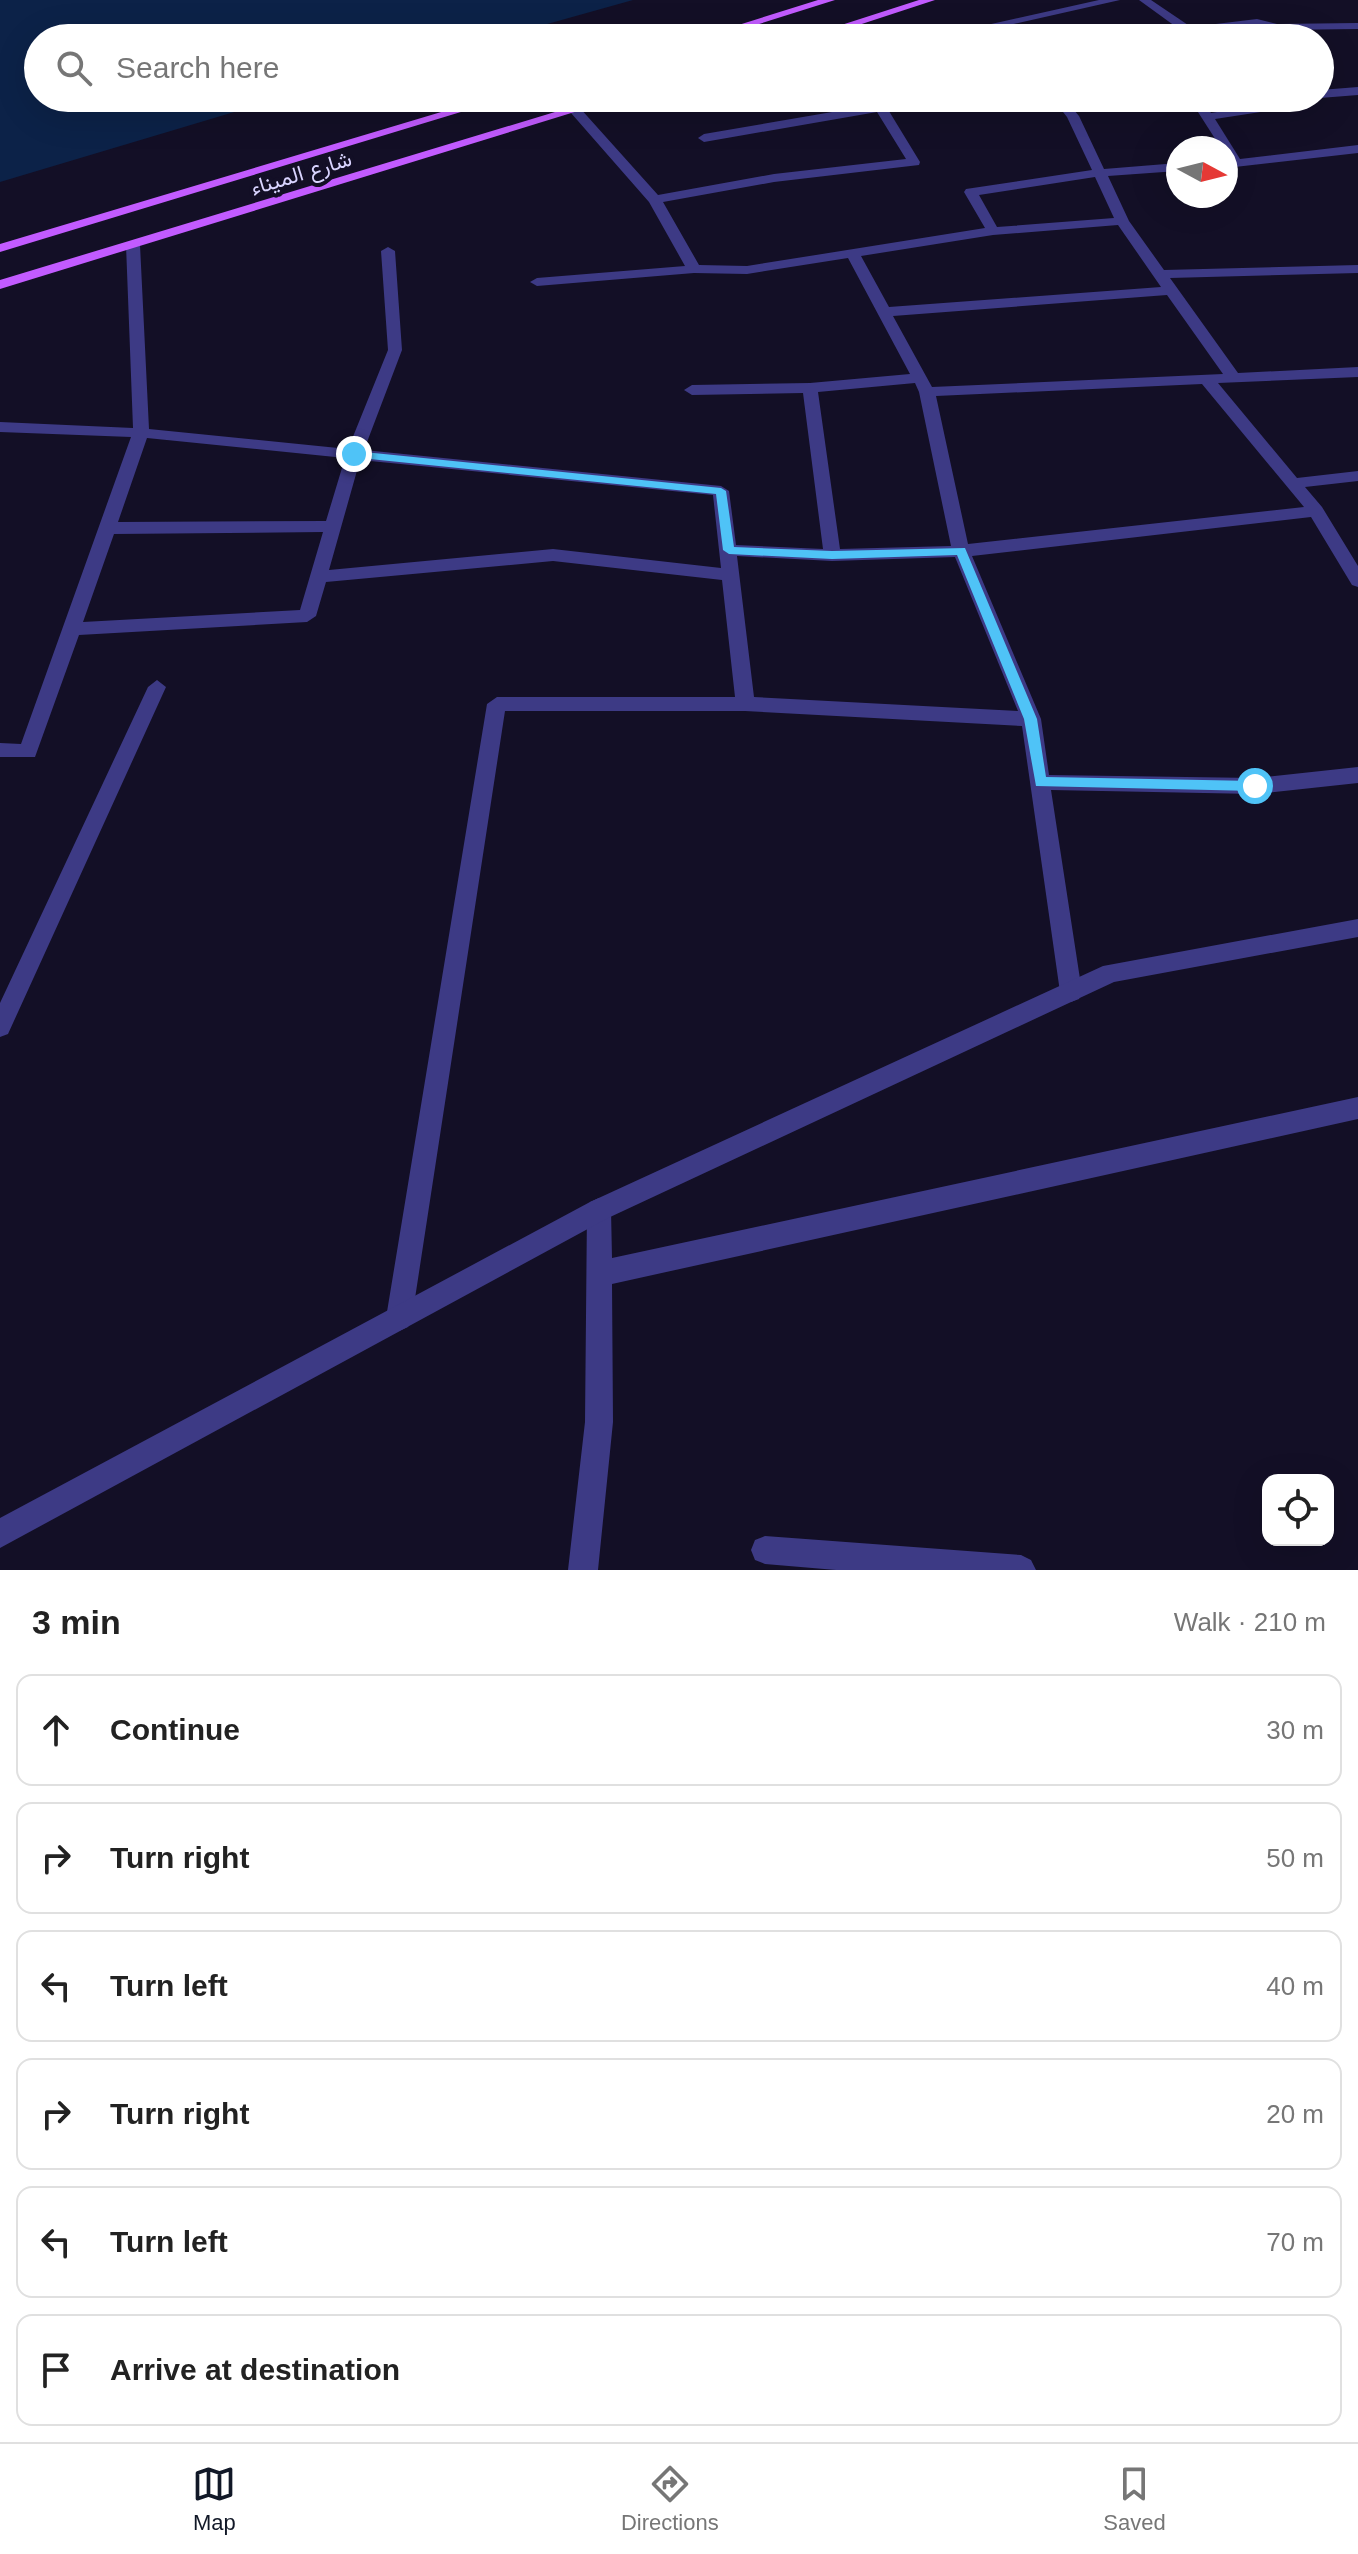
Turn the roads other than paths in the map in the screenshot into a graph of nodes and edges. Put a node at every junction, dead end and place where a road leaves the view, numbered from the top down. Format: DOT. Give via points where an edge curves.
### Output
graph roads {
  1 [pos="830,0"];
  2 [pos="930,0"];
  3 [pos="1115,0"];
  4 [pos="1144,0"];
  5 [pos="750,24"];
  6 [pos="852,24"];
  7 [pos="1001,24"];
  8 [pos="1179,24"];
  9 [pos="1242,24"];
  10 [pos="1265,24"];
  11 [pos="1334,26"];
  12 [pos="1358,26"];
  13 [pos="1358,91"];
  14 [pos="1334,93"];
  15 [pos="463,112"];
  16 [pos="567,112"];
  17 [pos="577,112"];
  18 [pos="833,112"];
  19 [pos="883,112"];
  20 [pos="1070,112"];
  21 [pos="1204,112"];
  22 [pos="1238,112"];
  23 [pos="1207,117"];
  24 [pos="1217,136"];
  25 [pos="704,138"];
  26 [pos="1358,149"];
  27 [pos="1238,163"];
  28 [pos="1166,168"];
  29 [pos="1099,173"];
  30 [pos="655,200"];
  31 [pos="219,201"];
  32 [pos="1122,221"];
  33 [pos="993,231"];
  34 [pos="133,245"];
  35 [pos="0,248"];
  36 [pos="388,251"];
  37 [pos="852,253"];
  38 [pos="694,269"];
  39 [pos="1358,269"];
  40 [pos="1162,274"];
  41 [pos="537,282"];
  42 [pos="0,285"];
  43 [pos="1173,290"];
  44 [pos="884,312"];
  45 [pos="1358,372"];
  46 [pos="1235,380"];
  47 [pos="1208,381"];
  48 [pos="924,385"];
  49 [pos="810,388"];
  50 [pos="692,390"];
  51 [pos="0,427"];
  52 [pos="141,433"];
  53 [pos="354,454"];
  54 [pos="1358,476"];
  55 [pos="1291,484"];
  56 [pos="1316,511"];
  57 [pos="333,526"];
  58 [pos="109,528"];
  59 [pos="729,550"];
  60 [pos="961,551"];
  61 [pos="832,555"];
  62 [pos="732,575"];
  63 [pos="319,577"];
  64 [pos="1358,581"];
  65 [pos="73,629"];
  66 [pos="157,687"];
  67 [pos="745,704"];
  68 [pos="1031,719"];
  69 [pos="0,750"];
  70 [pos="1358,775"];
  71 [pos="1040,782"];
  72 [pos="1358,928"];
  73 [pos="1071,992"];
  74 [pos="0,1027"];
  75 [pos="1358,1108"];
  76 [pos="599,1210"];
  77 [pos="598,1274"];
  78 [pos="399,1318"];
  79 [pos="0,1534"];
  80 [pos="765,1550"];
  81 [pos="583,1570"];
  82 [pos="1021,1570"];
  1 -- 5 [label="main road"];
  2 -- 6 [label="main road"];
  3 -- 7 [label="street"];
  4 -- 8 [label="street"];
  9 -- 10 [label="street"];
  11 -- 12 [label="street"];
  13 -- 14 [label="street"];
  15 -- 31 [label="main road"];
  16 -- 31 [label="main road, شارع الميناء"];
  17 -- 30 [label="street"];
  18 -- 25 [label="street"];
  19 -- 30 [label="street" via="914,162 774,178"];
  20 -- 29 [label="street"];
  21 -- 23 [label="street"];
  22 -- 23 [label="street"];
  23 -- 24 [label="street"];
  26 -- 27 [label="street"];
  28 -- 29 [label="street"];
  29 -- 32 [label="street"];
  29 -- 33 [label="street" via="971,192"];
  30 -- 38 [label="street"];
  31 -- 34 [label="main road, شارع الميناء"];
  31 -- 35 [label="main road"];
  32 -- 33 [label="street"];
  32 -- 40 [label="street"];
  33 -- 37 [label="street"];
  34 -- 42 [label="main road, شارع الميناء"];
  34 -- 52 [label="street"];
  36 -- 53 [label="street" via="395,350"];
  37 -- 38 [label="street" via="747,270"];
  37 -- 44 [label="street"];
  38 -- 41 [label="street"];
  39 -- 40 [label="street"];
  40 -- 43 [label="street"];
  43 -- 44 [label="street"];
  43 -- 46 [label="street"];
  44 -- 48 [label="street"];
  45 -- 46 [label="street"];
  46 -- 47 [label="street"];
  47 -- 48 [label="street"];
  47 -- 55 [label="street"];
  48 -- 49 [label="street"];
  48 -- 60 [label="street"];
  49 -- 50 [label="street"];
  49 -- 61 [label="street"];
  51 -- 52 [label="street"];
  52 -- 53 [label="street"];
  52 -- 58 [label="street"];
  53 -- 57 [label="street"];
  53 -- 59 [label="street" via="721,491"];
  54 -- 55 [label="street"];
  55 -- 56 [label="street"];
  56 -- 60 [label="street"];
  56 -- 64 [label="street"];
  57 -- 58 [label="street"];
  57 -- 63 [label="street"];
  58 -- 65 [label="street"];
  59 -- 61 [label="street"];
  59 -- 62 [label="street"];
  60 -- 61 [label="street"];
  60 -- 68 [label="street"];
  62 -- 63 [label="street" via="553,555"];
  62 -- 67 [label="street"];
  63 -- 65 [label="street" via="307,616"];
  65 -- 69 [label="street" via="28,752"];
  66 -- 74 [label="street"];
  67 -- 68 [label="street"];
  67 -- 78 [label="street" via="497,704"];
  68 -- 71 [label="street"];
  70 -- 71 [label="street" via="1255,786"];
  71 -- 73 [label="street"];
  72 -- 73 [label="street" via="1111,973"];
  73 -- 76 [label="street"];
  75 -- 77 [label="street"];
  76 -- 77 [label="street"];
  76 -- 78 [label="street"];
  77 -- 81 [label="street" via="599,1422"];
  78 -- 79 [label="street"];
  80 -- 82 [label="street"];
}
